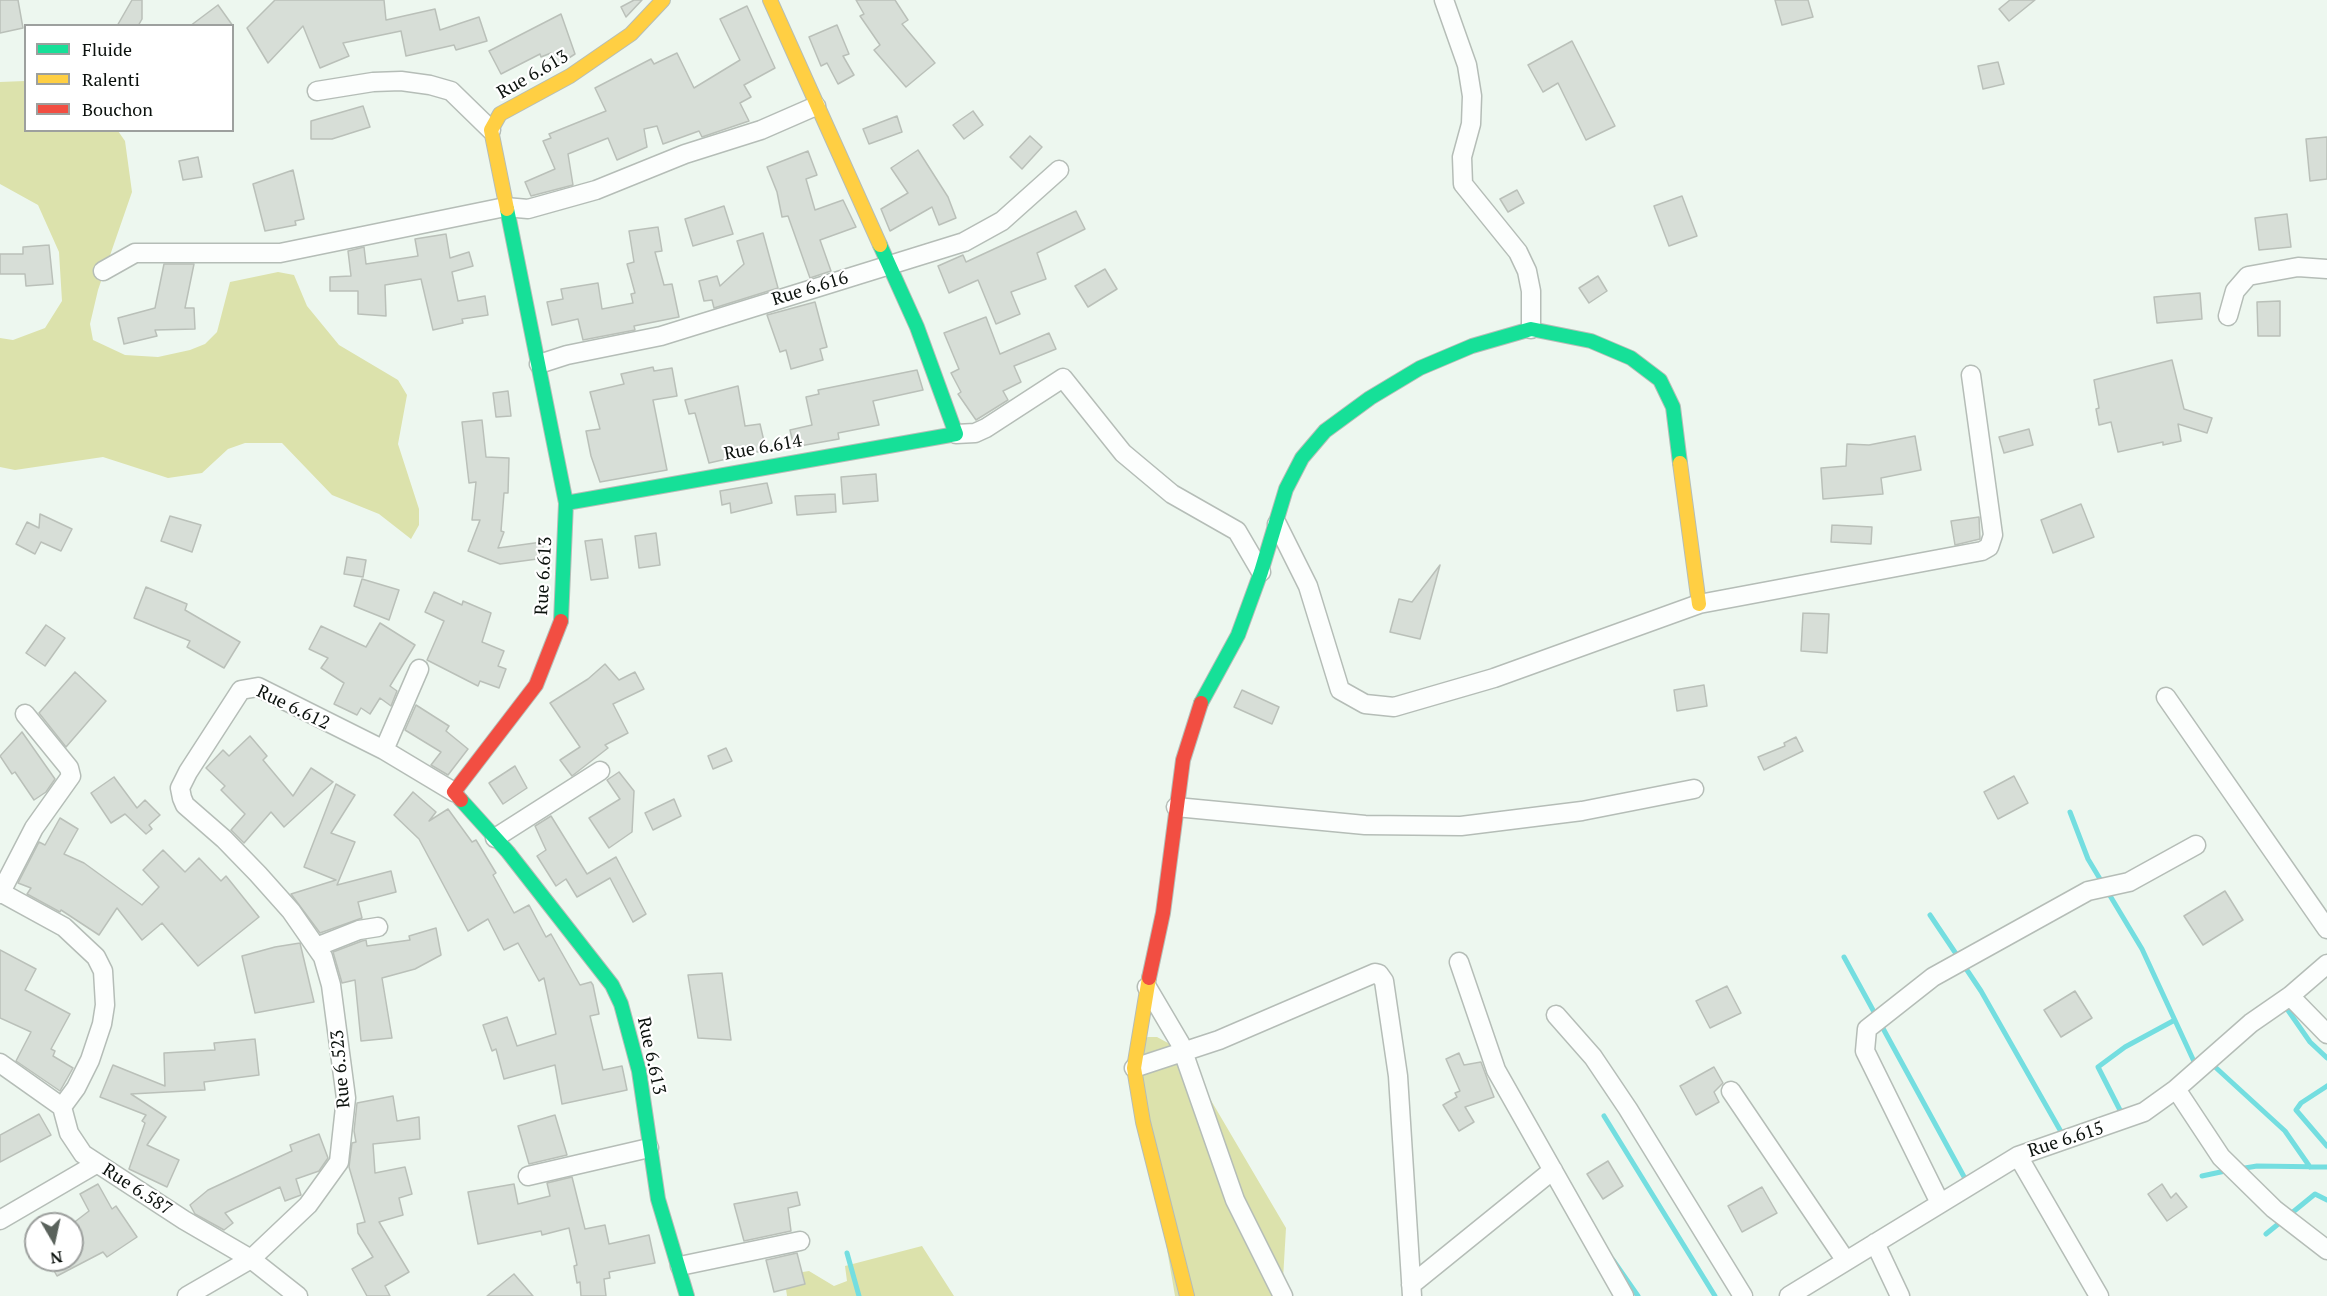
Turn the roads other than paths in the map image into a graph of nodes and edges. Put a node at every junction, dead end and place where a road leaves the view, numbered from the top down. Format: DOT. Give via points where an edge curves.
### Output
graph roads {
  1 [pos="663,0"];
  2 [pos="770,0"];
  3 [pos="1444,0"];
  4 [pos="317,91"];
  5 [pos="816,106"];
  6 [pos="491,130"];
  7 [pos="1059,170"];
  8 [pos="506,207"];
  9 [pos="889,266"];
  10 [pos="2327,269"];
  11 [pos="103,271"];
  12 [pos="2228,316"];
  13 [pos="1531,329"];
  14 [pos="539,364"];
  15 [pos="1971,375"];
  16 [pos="954,430"];
  17 [pos="566,502"];
  18 [pos="1277,524"];
  19 [pos="1261,572"];
  20 [pos="1699,604"];
  21 [pos="419,669"];
  22 [pos="2166,698"];
  23 [pos="25,714"];
  24 [pos="384,750"];
  25 [pos="600,771"];
  26 [pos="1694,789"];
  27 [pos="454,792"];
  28 [pos="182,798"];
  29 [pos="1176,807"];
  30 [pos="495,837"];
  31 [pos="2196,845"];
  32 [pos="0,893"];
  33 [pos="378,927"];
  34 [pos="2327,929"];
  35 [pos="316,947"];
  36 [pos="1459,962"];
  37 [pos="2327,964"];
  38 [pos="1147,987"];
  39 [pos="2290,996"];
  40 [pos="1556,1015"];
  41 [pos="2327,1034"];
  42 [pos="1183,1052"];
  43 [pos="0,1063"];
  44 [pos="1134,1068"];
  45 [pos="2176,1089"];
  46 [pos="1731,1091"];
  47 [pos="62,1107"];
  48 [pos="649,1148"];
  49 [pos="2018,1156"];
  50 [pos="96,1164"];
  51 [pos="1553,1170"];
  52 [pos="528,1176"];
  53 [pos="1940,1203"];
  54 [pos="0,1220"];
  55 [pos="800,1241"];
  56 [pos="1875,1243"];
  57 [pos="2327,1250"];
  58 [pos="251,1259"];
  59 [pos="1846,1261"];
  60 [pos="680,1266"];
  61 [pos="1412,1291"];
  62 [pos="186,1296"];
  63 [pos="298,1296"];
  64 [pos="687,1296"];
  65 [pos="1187,1296"];
  66 [pos="1283,1296"];
  67 [pos="1624,1296"];
  68 [pos="1743,1296"];
  69 [pos="1789,1296"];
  70 [pos="1900,1296"];
  71 [pos="2099,1296"];
  1 -- 6 [label="street, Rue 6.613" via="631,34 570,76 500,114"];
  2 -- 5 [label="street"];
  3 -- 13 [label="street" via="1467,65 1472,96 1471,124 1462,158 1463,184 1518,252 1527,271"];
  4 -- 6 [label="street" via="373,82 430,86 451,92"];
  5 -- 8 [label="street" via="596,190 528,209"];
  5 -- 9 [label="street"];
  6 -- 8 [label="street, Rue 6.613"];
  7 -- 9 [label="street, Rue 6.616" via="1002,221 964,242"];
  8 -- 11 [label="street" via="280,253 135,253"];
  8 -- 14 [label="street, Rue 6.613"];
  9 -- 14 [label="street, Rue 6.616" via="661,336"];
  9 -- 16 [label="street"];
  10 -- 12 [label="street" via="2298,267 2248,276 2235,291"];
  13 -- 18 [label="street" via="1472,346 1420,369 1370,398 1325,431 1302,458 1286,489"];
  13 -- 20 [label="street" via="1591,341 1631,358 1660,380 1673,407"];
  14 -- 17 [label="street, Rue 6.613"];
  15 -- 20 [label="street" via="1993,535 1989,546 1982,551"];
  16 -- 17 [label="street, Rue 6.614"];
  16 -- 19 [label="street" via="975,433 986,428 1063,378 1124,453 1172,494 1237,531"];
  17 -- 27 [label="street, Rue 6.613" via="562,614 549,657 536,685"];
  18 -- 19 [label="street"];
  18 -- 20 [label="street" via="1308,586 1340,690 1365,704 1394,707 1483,681"];
  19 -- 29 [label="street" via="1238,635 1196,712"];
  21 -- 24 [label="street"];
  22 -- 34 [label="street"];
  23 -- 32 [label="street" via="69,768 71,776 34,828"];
  24 -- 27 [label="street, Rue 6.612"];
  24 -- 28 [label="street, Rue 6.612" via="258,687 250,687 241,690 210,736 180,788"];
  25 -- 30 [label="street"];
  26 -- 29 [label="street" via="1582,811 1461,826 1365,825"];
  27 -- 30 [label="street, Rue 6.613"];
  28 -- 35 [label="street, Rue 6.523" via="258,874"];
  29 -- 38 [label="street" via="1163,914"];
  30 -- 48 [label="street, Rue 6.613" via="612,985 636,1060"];
  31 -- 53 [label="street" via="2129,882 2088,891 1933,977 1867,1029 1865,1051"];
  32 -- 47 [label="street" via="64,927 96,957 103,971 102,1024 90,1060"];
  33 -- 35 [label="street"];
  35 -- 58 [label="street, Rue 6.523" via="331,985 346,1098 339,1162 308,1204"];
  36 -- 51 [label="street" via="1496,1070"];
  37 -- 39 [label="street, Rue 6.615"];
  38 -- 42 [label="street"];
  38 -- 44 [label="street"];
  39 -- 41 [label="street"];
  39 -- 45 [label="street, Rue 6.615" via="2251,1023"];
  40 -- 68 [label="street" via="1593,1057 1628,1109"];
  42 -- 44 [label="street"];
  42 -- 61 [label="street" via="1379,974 1384,981 1398,1076"];
  42 -- 66 [label="street" via="1235,1200"];
  43 -- 47 [label="street"];
  44 -- 65 [label="street" via="1143,1122"];
  45 -- 49 [label="street, Rue 6.615" via="2144,1112"];
  45 -- 57 [label="street" via="2221,1157 2274,1209"];
  46 -- 59 [label="street"];
  47 -- 50 [label="street, Rue 6.587" via="69,1133 83,1154"];
  48 -- 52 [label="street"];
  48 -- 60 [label="street, Rue 6.613" via="658,1199"];
  49 -- 53 [label="street, Rue 6.615"];
  49 -- 71 [label="street"];
  50 -- 54 [label="street"];
  50 -- 58 [label="street, Rue 6.587"];
  51 -- 61 [label="street"];
  51 -- 67 [label="street"];
  53 -- 56 [label="street, Rue 6.615"];
  55 -- 60 [label="street"];
  56 -- 59 [label="street, Rue 6.615"];
  56 -- 70 [label="street"];
  58 -- 62 [label="street, Rue 6.523"];
  58 -- 63 [label="street, Rue 6.587"];
  59 -- 69 [label="street, Rue 6.615"];
  60 -- 64 [label="street, Rue 6.613"];
}
